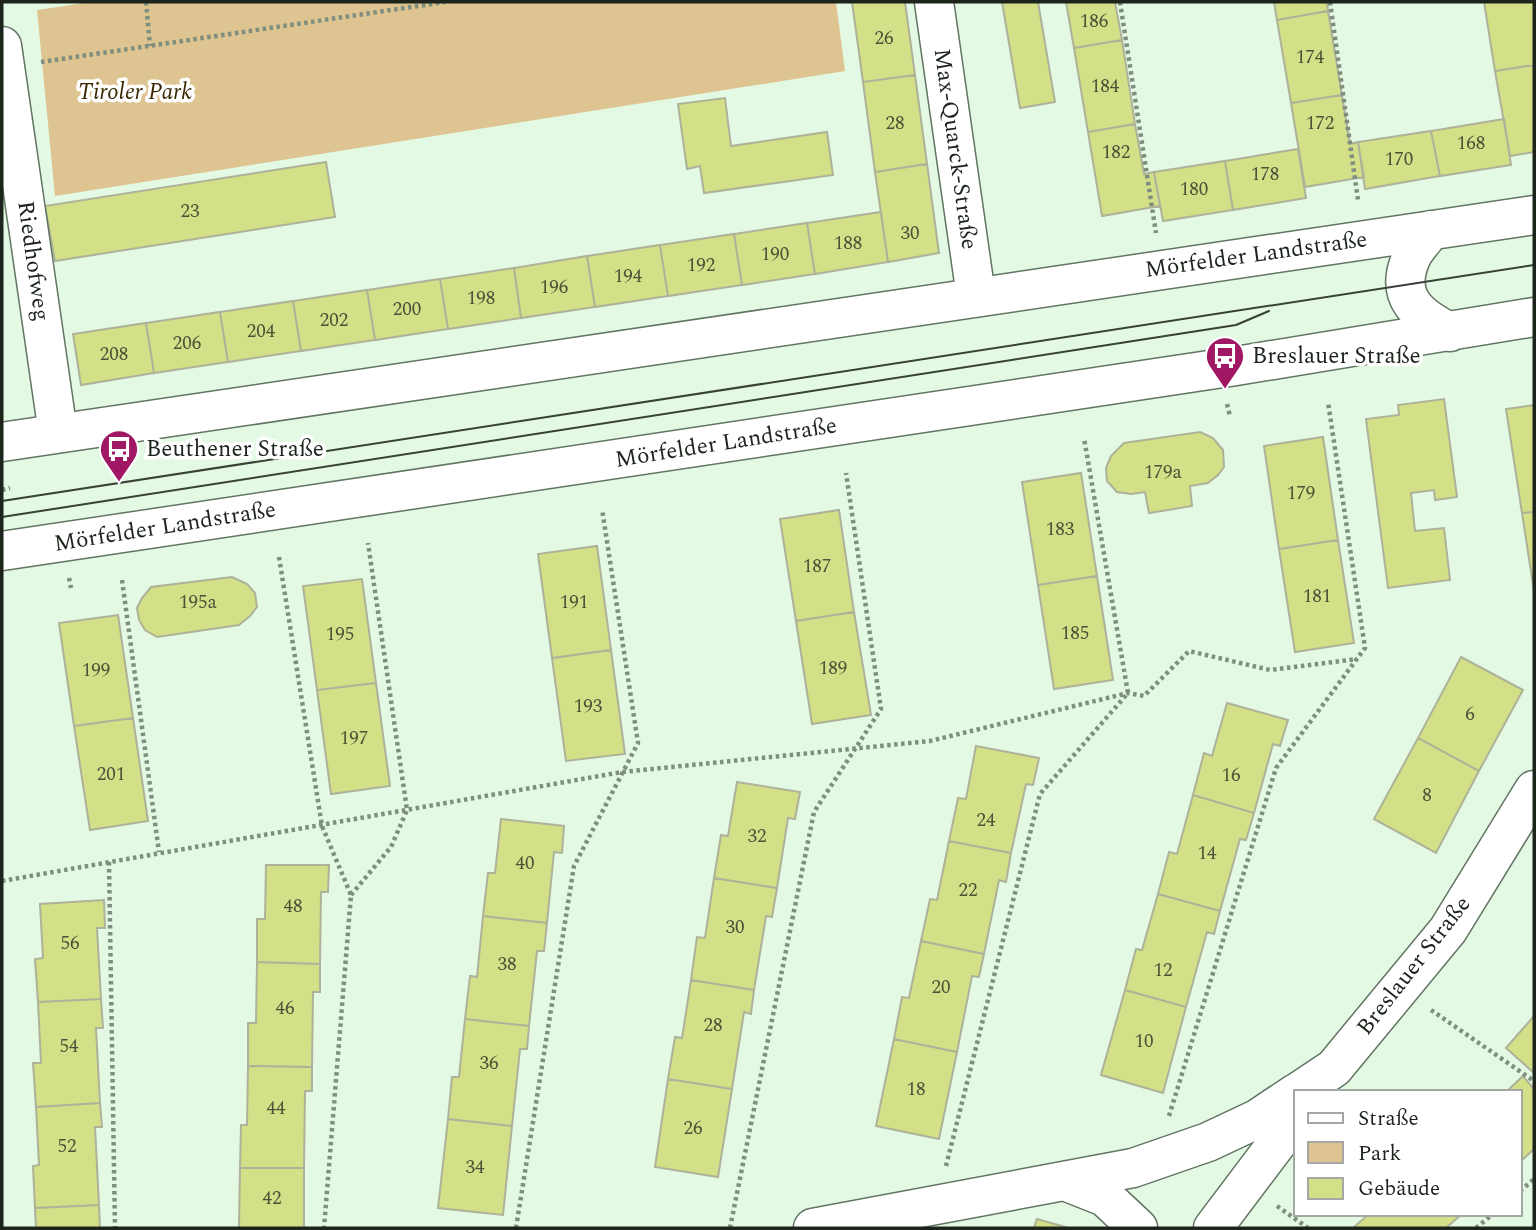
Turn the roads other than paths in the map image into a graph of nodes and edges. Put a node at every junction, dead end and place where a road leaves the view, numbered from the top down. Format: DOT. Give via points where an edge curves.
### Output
graph roads {
  1 [pos="934,2"];
  2 [pos="3,57"];
  3 [pos="1534,215"];
  4 [pos="1431,230"];
  5 [pos="976,296"];
  6 [pos="1534,317"];
  7 [pos="1450,332"];
  8 [pos="58,433"];
  9 [pos="2,442"];
  10 [pos="2,551"];
  11 [pos="1534,790"];
  12 [pos="1325,1080"];
  13 [pos="1302,1090"];
  14 [pos="1294,1094"];
  15 [pos="1294,1121"];
  16 [pos="1067,1182"];
  17 [pos="813,1228"];
  18 [pos="1138,1228"];
  19 [pos="1213,1228"];
  1 -- 5 [label="main road, Max-Quarck-Straße"];
  2 -- 8 [label="main road, Riedhofweg"];
  3 -- 4 [label="main road, Mörfelder Landstraße"];
  4 -- 5 [label="main road, Mörfelder Landstraße"];
  4 -- 7 [label="main road" via="1411,258 1406,285 1409,301 1426,320"];
  5 -- 8 [label="main road, Mörfelder Landstraße"];
  6 -- 7 [label="main road, Mörfelder Landstraße"];
  7 -- 10 [label="main road, Mörfelder Landstraße"];
  8 -- 9 [label="main road, Mörfelder Landstraße"];
  11 -- 12 [label="main road, Breslauer Straße" via="1448,930"];
  12 -- 13 [label="main road, Breslauer Straße"];
  14 -- 16 [label="main road, Breslauer Straße" via="1208,1143 1133,1168"];
  15 -- 19 [label="main road"];
  16 -- 17 [label="main road, Breslauer Straße"];
  16 -- 18 [label="main road" via="1105,1197"];
}
